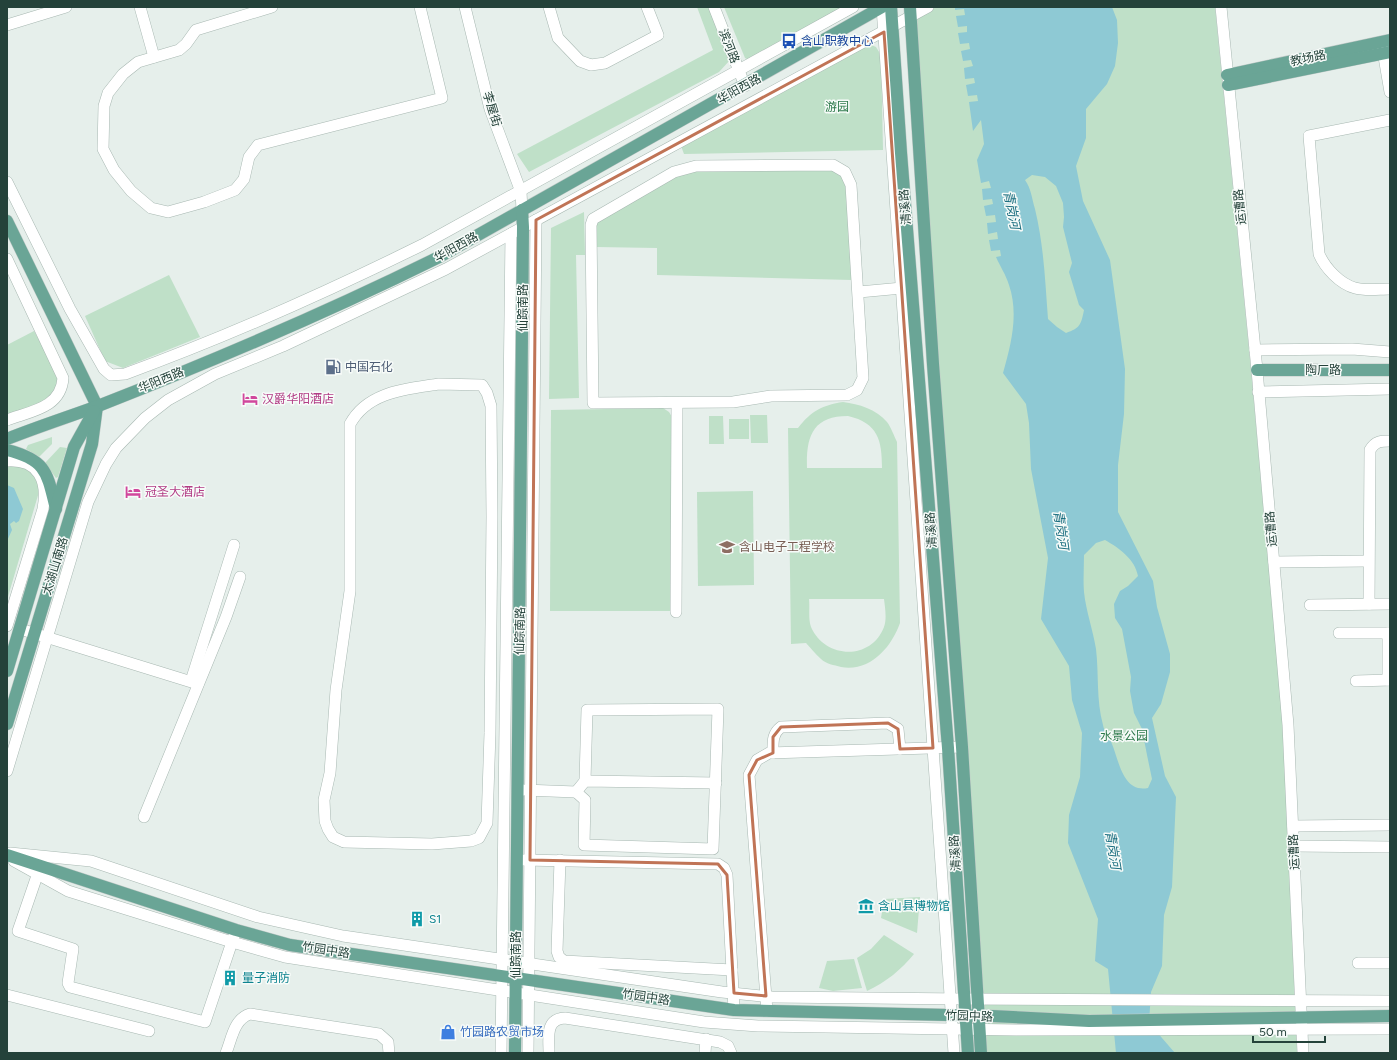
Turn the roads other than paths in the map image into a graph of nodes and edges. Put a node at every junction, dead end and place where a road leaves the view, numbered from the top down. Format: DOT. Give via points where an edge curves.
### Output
graph roads {
  1 [pos="66,7"];
  2 [pos="140,7"];
  3 [pos="272,7"];
  4 [pos="420,7"];
  5 [pos="464,7"];
  6 [pos="549,7"];
  7 [pos="647,7"];
  8 [pos="714,7"];
  9 [pos="853,7"];
  10 [pos="882,7"];
  11 [pos="891,7"];
  12 [pos="928,7"];
  13 [pos="1221,7"];
  14 [pos="910,12"];
  15 [pos="7,25"];
  16 [pos="888,29"];
  17 [pos="1386,47"];
  18 [pos="154,57"];
  19 [pos="739,70"];
  20 [pos="1227,80"];
  21 [pos="745,86"];
  22 [pos="1390,92"];
  23 [pos="1390,120"];
  24 [pos="7,182"];
  25 [pos="520,192"];
  26 [pos="522,210"];
  27 [pos="536,220"];
  28 [pos="7,221"];
  29 [pos="523,227"];
  30 [pos="511,234"];
  31 [pos="7,259"];
  32 [pos="927,277"];
  33 [pos="911,278"];
  34 [pos="902,288"];
  35 [pos="1390,289"];
  36 [pos="859,292"];
  37 [pos="1254,350"];
  38 [pos="1390,352"];
  39 [pos="1256,370"];
  40 [pos="1390,370"];
  41 [pos="1390,389"];
  42 [pos="1258,392"];
  43 [pos="677,403"];
  44 [pos="96,406"];
  45 [pos="7,420"];
  46 [pos="7,439"];
  47 [pos="1390,441"];
  48 [pos="7,450"];
  49 [pos="7,461"];
  50 [pos="56,509"];
  51 [pos="945,522"];
  52 [pos="930,523"];
  53 [pos="507,541"];
  54 [pos="522,541"];
  55 [pos="492,542"];
  56 [pos="234,545"];
  57 [pos="1368,561"];
  58 [pos="1274,562"];
  59 [pos="240,577"];
  60 [pos="506,586"];
  61 [pos="521,586"];
  62 [pos="492,587"];
  63 [pos="1369,604"];
  64 [pos="1390,604"];
  65 [pos="1310,605"];
  66 [pos="676,612"];
  67 [pos="7,626"];
  68 [pos="20,629"];
  69 [pos="1339,633"];
  70 [pos="1389,633"];
  71 [pos="34,634"];
  72 [pos="47,638"];
  73 [pos="7,671"];
  74 [pos="1389,680"];
  75 [pos="1356,681"];
  76 [pos="195,682"];
  77 [pos="7,724"];
  78 [pos="962,747"];
  79 [pos="933,748"];
  80 [pos="948,748"];
  81 [pos="900,749"];
  82 [pos="773,753"];
  83 [pos="7,771"];
  84 [pos="585,781"];
  85 [pos="716,783"];
  86 [pos="517,790"];
  87 [pos="530,790"];
  88 [pos="576,792"];
  89 [pos="144,817"];
  90 [pos="1390,825"];
  91 [pos="1293,826"];
  92 [pos="1294,846"];
  93 [pos="1390,846"];
  94 [pos="7,855"];
  95 [pos="516,860"];
  96 [pos="530,860"];
  97 [pos="560,860"];
  98 [pos="40,866"];
  99 [pos="236,930"];
  100 [pos="232,942"];
  101 [pos="502,960"];
  102 [pos="516,962"];
  103 [pos="1358,963"];
  104 [pos="1390,963"];
  105 [pos="529,964"];
  106 [pos="732,970"];
  107 [pos="502,975"];
  108 [pos="516,977"];
  109 [pos="529,979"];
  110 [pos="501,990"];
  111 [pos="515,992"];
  112 [pos="734,993"];
  113 [pos="528,994"];
  114 [pos="7,995"];
  115 [pos="766,996"];
  116 [pos="950,999"];
  117 [pos="964,999"];
  118 [pos="977,999"];
  119 [pos="1302,1001"];
  120 [pos="1390,1001"];
  121 [pos="734,1010"];
  122 [pos="767,1011"];
  123 [pos="951,1015"];
  124 [pos="966,1016"];
  125 [pos="978,1016"];
  126 [pos="1390,1016"];
  127 [pos="1302,1017"];
  128 [pos="952,1029"];
  129 [pos="967,1029"];
  130 [pos="1390,1029"];
  131 [pos="979,1030"];
  132 [pos="1303,1030"];
  133 [pos="149,1031"];
  134 [pos="706,1039"];
  135 [pos="226,1053"];
  136 [pos="389,1053"];
  137 [pos="501,1053"];
  138 [pos="515,1053"];
  139 [pos="528,1053"];
  140 [pos="549,1053"];
  141 [pos="706,1053"];
  142 [pos="731,1053"];
  143 [pos="954,1053"];
  144 [pos="968,1053"];
  145 [pos="981,1053"];
  146 [pos="1303,1053"];
  1 -- 15 [label="street"];
  2 -- 18 [label="street"];
  3 -- 18 [label="street" via="196,30 179,50"];
  4 -- 18 [label="street" via="442,98 258,145 249,156 244,179 235,190 168,212 151,208 131,190 114,170 103,149 104,106 108,93 123,74 138,62"];
  5 -- 25 [label="street, 李屋街" via="490,109"];
  6 -- 7 [label="street" via="558,38 580,61 591,65 605,63 658,35"];
  8 -- 19 [label="street, 滨河路"];
  9 -- 19 [label="street"];
  10 -- 16 [label="street"];
  10 -- 21 [label="main road, 华阳西路"];
  11 -- 16 [label="main road, 清溪路"];
  12 -- 14 [label="street"];
  13 -- 20 [label="street, 运漕路"];
  14 -- 16 [label="street"];
  14 -- 32 [label="main road, 清溪路"];
  16 -- 27 [label="street"];
  16 -- 33 [label="main road, 清溪路"];
  16 -- 34 [label="street"];
  17 -- 20 [label="main road, 教场路"];
  17 -- 22 [label="street"];
  19 -- 21 [label="street, 滨河路"];
  19 -- 25 [label="street"];
  20 -- 37 [label="street, 运漕路"];
  21 -- 26 [label="main road, 华阳西路"];
  23 -- 35 [label="street" via="1309,136 1319,254 1323,264 1356,289"];
  24 -- 25 [label="street" via="70,309 104,369 108,374 115,375 205,344 311,298 422,245"];
  25 -- 26 [label="street, 李屋街"];
  26 -- 29 [label="main road, 仙踪南路"];
  26 -- 44 [label="main road, 华阳西路" via="439,257 379,287 209,361"];
  27 -- 29 [label="street"];
  27 -- 87 [label="street"];
  28 -- 44 [label="main road"];
  29 -- 30 [label="street"];
  29 -- 54 [label="main road, 仙踪南路"];
  30 -- 53 [label="street"];
  30 -- 72 [label="street" via="446,269 347,316 215,374 168,400 145,418 116,448 88,502"];
  31 -- 45 [label="street" via="63,378 60,392 54,401"];
  32 -- 33 [label="main road"];
  32 -- 51 [label="main road, 清溪路"];
  33 -- 52 [label="main road, 清溪路"];
  34 -- 36 [label="street"];
  34 -- 79 [label="street"];
  36 -- 43 [label="street" via="864,378 853,394 771,396 733,402"];
  36 -- 43 [label="street" via="851,185 845,172 833,165 690,167 674,172 598,214 591,224 593,403"];
  37 -- 38 [label="street" via="1352,349"];
  37 -- 39 [label="street, 运漕路"];
  39 -- 40 [label="main road, 陶厂路"];
  39 -- 42 [label="street, 运漕路"];
  41 -- 42 [label="street"];
  42 -- 58 [label="street, 运漕路"];
  43 -- 66 [label="street"];
  44 -- 46 [label="main road, 华阳西路"];
  44 -- 50 [label="main road, 太湖山南路" via="77,440"];
  44 -- 71 [label="main road, 太湖山南路" via="92,444"];
  47 -- 57 [label="street" via="1378,442 1370,450"];
  48 -- 50 [label="main road" via="29,457 39,464 47,474"];
  49 -- 67 [label="street" via="18,460 35,468 45,490 43,509"];
  50 -- 68 [label="main road, 太湖山南路"];
  51 -- 52 [label="main road"];
  51 -- 78 [label="main road, 清溪路"];
  52 -- 80 [label="main road, 清溪路"];
  53 -- 54 [label="street"];
  53 -- 55 [label="street"];
  53 -- 60 [label="street"];
  54 -- 61 [label="main road, 仙踪南路"];
  55 -- 62 [label="street"];
  55 -- 62 [label="street" via="490,406 482,385 439,384 391,391 362,409 350,424 350,591 336,690 330,773 324,800 325,821 333,837 344,842 432,844 471,841 479,838 484,831 487,823 490,733"];
  56 -- 76 [label="street"];
  57 -- 58 [label="street"];
  57 -- 63 [label="street"];
  58 -- 91 [label="street, 运漕路" via="1288,725"];
  59 -- 76 [label="street"];
  60 -- 61 [label="street"];
  60 -- 62 [label="street"];
  60 -- 101 [label="street"];
  61 -- 86 [label="main road, 仙踪南路"];
  63 -- 64 [label="street"];
  63 -- 65 [label="street"];
  68 -- 71 [label="street"];
  68 -- 73 [label="main road, 太湖山南路"];
  69 -- 70 [label="street"];
  70 -- 74 [label="street"];
  71 -- 72 [label="street"];
  71 -- 77 [label="main road, 太湖山南路"];
  72 -- 76 [label="street"];
  72 -- 83 [label="street"];
  74 -- 75 [label="street"];
  76 -- 89 [label="street"];
  78 -- 80 [label="street"];
  78 -- 118 [label="main road, 清溪路"];
  79 -- 80 [label="street"];
  79 -- 81 [label="street"];
  79 -- 116 [label="street"];
  80 -- 117 [label="main road, 清溪路"];
  81 -- 82 [label="street"];
  81 -- 82 [label="street" via="898,729 888,723 781,727 775,731 773,737"];
  82 -- 115 [label="street" via="757,760 750,775"];
  84 -- 85 [label="street"];
  84 -- 85 [label="street" via="587,710 718,709"];
  84 -- 88 [label="street"];
  85 -- 88 [label="street" via="713,849 584,845 585,800"];
  86 -- 87 [label="street"];
  86 -- 95 [label="main road, 仙踪南路"];
  87 -- 88 [label="street"];
  87 -- 96 [label="street"];
  90 -- 91 [label="street"];
  91 -- 92 [label="street, 运漕路"];
  92 -- 93 [label="street"];
  92 -- 119 [label="street, 运漕路"];
  94 -- 98 [label="main road, 竹园中路"];
  94 -- 100 [label="street" via="68,891"];
  94 -- 101 [label="street" via="91,861 258,917 343,936"];
  95 -- 96 [label="street"];
  95 -- 102 [label="main road, 仙踪南路"];
  96 -- 97 [label="street"];
  96 -- 105 [label="street"];
  97 -- 106 [label="street" via="718,864 724,868 727,875"];
  97 -- 106 [label="street" via="557,951 564,961"];
  98 -- 99 [label="main road, 竹园中路"];
  98 -- 100 [label="street" via="18,931 73,950 68,983 70,987 205,1022"];
  99 -- 100 [label="street"];
  99 -- 107 [label="main road, 竹园中路" via="290,945"];
  100 -- 110 [label="street" via="285,957"];
  101 -- 102 [label="street"];
  101 -- 107 [label="street"];
  102 -- 105 [label="street"];
  102 -- 108 [label="main road, 仙踪南路"];
  103 -- 104 [label="street"];
  105 -- 109 [label="street"];
  105 -- 112 [label="street"];
  106 -- 112 [label="street"];
  107 -- 108 [label="main road, 竹园中路"];
  107 -- 110 [label="street"];
  108 -- 109 [label="main road, 竹园中路"];
  108 -- 111 [label="main road, 仙踪南路"];
  109 -- 113 [label="street"];
  109 -- 121 [label="main road, 竹园中路"];
  110 -- 111 [label="street"];
  110 -- 137 [label="street"];
  111 -- 113 [label="street"];
  111 -- 138 [label="main road, 仙踪南路"];
  112 -- 115 [label="street"];
  112 -- 121 [label="street"];
  113 -- 128 [label="street" via="704,1022 750,1026"];
  113 -- 139 [label="street"];
  114 -- 133 [label="street"];
  115 -- 116 [label="street"];
  115 -- 122 [label="street"];
  116 -- 117 [label="street"];
  116 -- 123 [label="street"];
  117 -- 118 [label="street"];
  117 -- 124 [label="main road, 清溪路"];
  118 -- 119 [label="street"];
  118 -- 125 [label="main road, 清溪路"];
  119 -- 120 [label="street"];
  119 -- 127 [label="street, 运漕路"];
  121 -- 122 [label="main road, 竹园中路"];
  122 -- 123 [label="main road, 竹园中路"];
  123 -- 124 [label="main road, 竹园中路"];
  123 -- 128 [label="street"];
  124 -- 125 [label="main road, 竹园中路"];
  124 -- 129 [label="main road, 清溪路"];
  125 -- 127 [label="main road, 竹园中路" via="1089,1021"];
  125 -- 131 [label="main road, 清溪路"];
  126 -- 127 [label="main road, 竹园中路"];
  127 -- 132 [label="street, 运漕路"];
  128 -- 129 [label="street"];
  128 -- 143 [label="street"];
  129 -- 131 [label="street"];
  129 -- 144 [label="main road, 清溪路"];
  130 -- 132 [label="street"];
  131 -- 132 [label="street"];
  131 -- 145 [label="main road, 清溪路"];
  132 -- 146 [label="street, 运漕路"];
  134 -- 140 [label="street" via="557,1018 549,1030"];
  134 -- 141 [label="street"];
  134 -- 142 [label="street" via="728,1046"];
  135 -- 136 [label="street" via="238,1022 243,1016 250,1014 379,1034 388,1042"];
}
